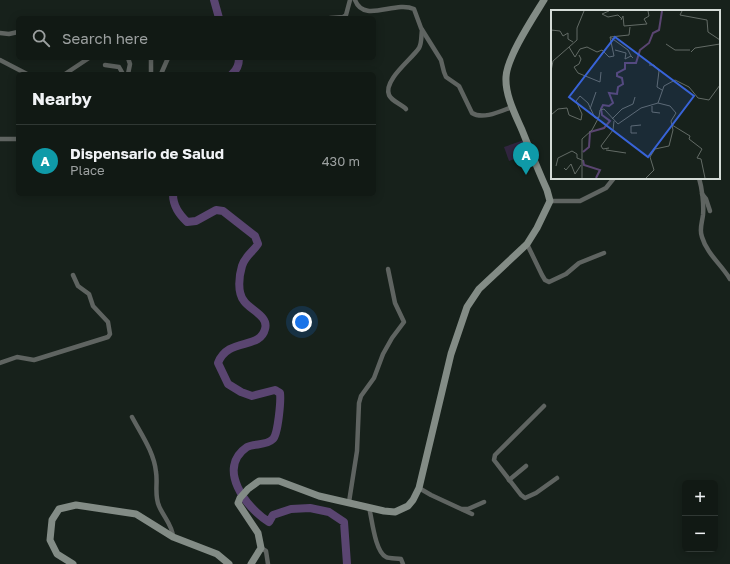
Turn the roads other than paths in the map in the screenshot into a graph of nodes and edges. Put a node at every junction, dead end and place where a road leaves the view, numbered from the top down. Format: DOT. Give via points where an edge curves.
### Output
graph roads {
  1 [pos="350,0"];
  2 [pos="355,0"];
  3 [pos="544,0"];
  4 [pos="344,16"];
  5 [pos="422,30"];
  6 [pos="16,32"];
  7 [pos="0,33"];
  8 [pos="0,60"];
  9 [pos="86,60"];
  10 [pos="129,60"];
  11 [pos="151,60"];
  12 [pos="167,60"];
  13 [pos="105,65"];
  14 [pos="23,72"];
  15 [pos="67,72"];
  16 [pos="122,72"];
  17 [pos="128,72"];
  18 [pos="151,72"];
  19 [pos="162,72"];
  20 [pos="512,107"];
  21 [pos="406,109"];
  22 [pos="0,139"];
  23 [pos="16,139"];
  24 [pos="613,179"];
  25 [pos="699,179"];
  26 [pos="702,194"];
  27 [pos="550,201"];
  28 [pos="710,211"];
  29 [pos="527,244"];
  30 [pos="604,253"];
  31 [pos="388,269"];
  32 [pos="724,269"];
  33 [pos="730,269"];
  34 [pos="73,275"];
  35 [pos="730,279"];
  36 [pos="0,363"];
  37 [pos="544,406"];
  38 [pos="132,417"];
  39 [pos="526,466"];
  40 [pos="557,478"];
  41 [pos="509,480"];
  42 [pos="419,488"];
  43 [pos="349,502"];
  44 [pos="484,502"];
  45 [pos="369,507"];
  46 [pos="460,509"];
  47 [pos="472,514"];
  48 [pos="173,537"];
  49 [pos="261,548"];
  50 [pos="73,564"];
  51 [pos="229,564"];
  52 [pos="251,564"];
  53 [pos="268,564"];
  54 [pos="403,564"];
  1 -- 4 [label="street"];
  2 -- 5 [label="street" via="359,8 366,12 413,8"];
  3 -- 20 [label="street" via="508,67 506,88"];
  5 -- 20 [label="street" via="441,60 446,77 459,86 472,113 489,115"];
  5 -- 21 [label="street" via="419,48 394,76 389,90 389,95"];
  6 -- 7 [label="street"];
  8 -- 14 [label="street"];
  9 -- 15 [label="street"];
  10 -- 17 [label="street"];
  11 -- 18 [label="street"];
  12 -- 19 [label="street"];
  13 -- 16 [label="street" via="119,67"];
  20 -- 27 [label="street"];
  22 -- 23 [label="street"];
  24 -- 27 [label="street" via="606,188 580,201"];
  25 -- 26 [label="street"];
  26 -- 28 [label="street"];
  26 -- 32 [label="street" via="701,236 708,251"];
  27 -- 29 [label="street"];
  29 -- 30 [label="street" via="542,275 549,282 566,274 579,263"];
  29 -- 42 [label="street" via="479,289 466,307 451,354"];
  31 -- 43 [label="street" via="395,303 404,322 392,338 374,378 361,396 357,451"];
  32 -- 33 [label="street"];
  32 -- 35 [label="street"];
  34 -- 36 [label="street" via="78,286 89,294 94,306 108,322 108,337 34,360 17,357"];
  37 -- 41 [label="street" via="495,455 494,460"];
  38 -- 48 [label="street" via="150,451 156,472 158,505"];
  39 -- 41 [label="street"];
  40 -- 41 [label="street" via="525,498"];
  42 -- 45 [label="street" via="413,500 401,510 384,511"];
  42 -- 46 [label="street"];
  43 -- 45 [label="street"];
  43 -- 49 [label="street" via="319,496 279,481 259,481 238,503 258,533"];
  44 -- 46 [label="street" via="468,509"];
  45 -- 54 [label="street" via="380,551 388,558 402,559"];
  46 -- 47 [label="street"];
  48 -- 50 [label="street" via="136,514 76,505 59,509 52,520 50,540 57,554"];
  48 -- 51 [label="street" via="217,554"];
  49 -- 52 [label="street"];
  49 -- 53 [label="street" via="266,551"];
}
